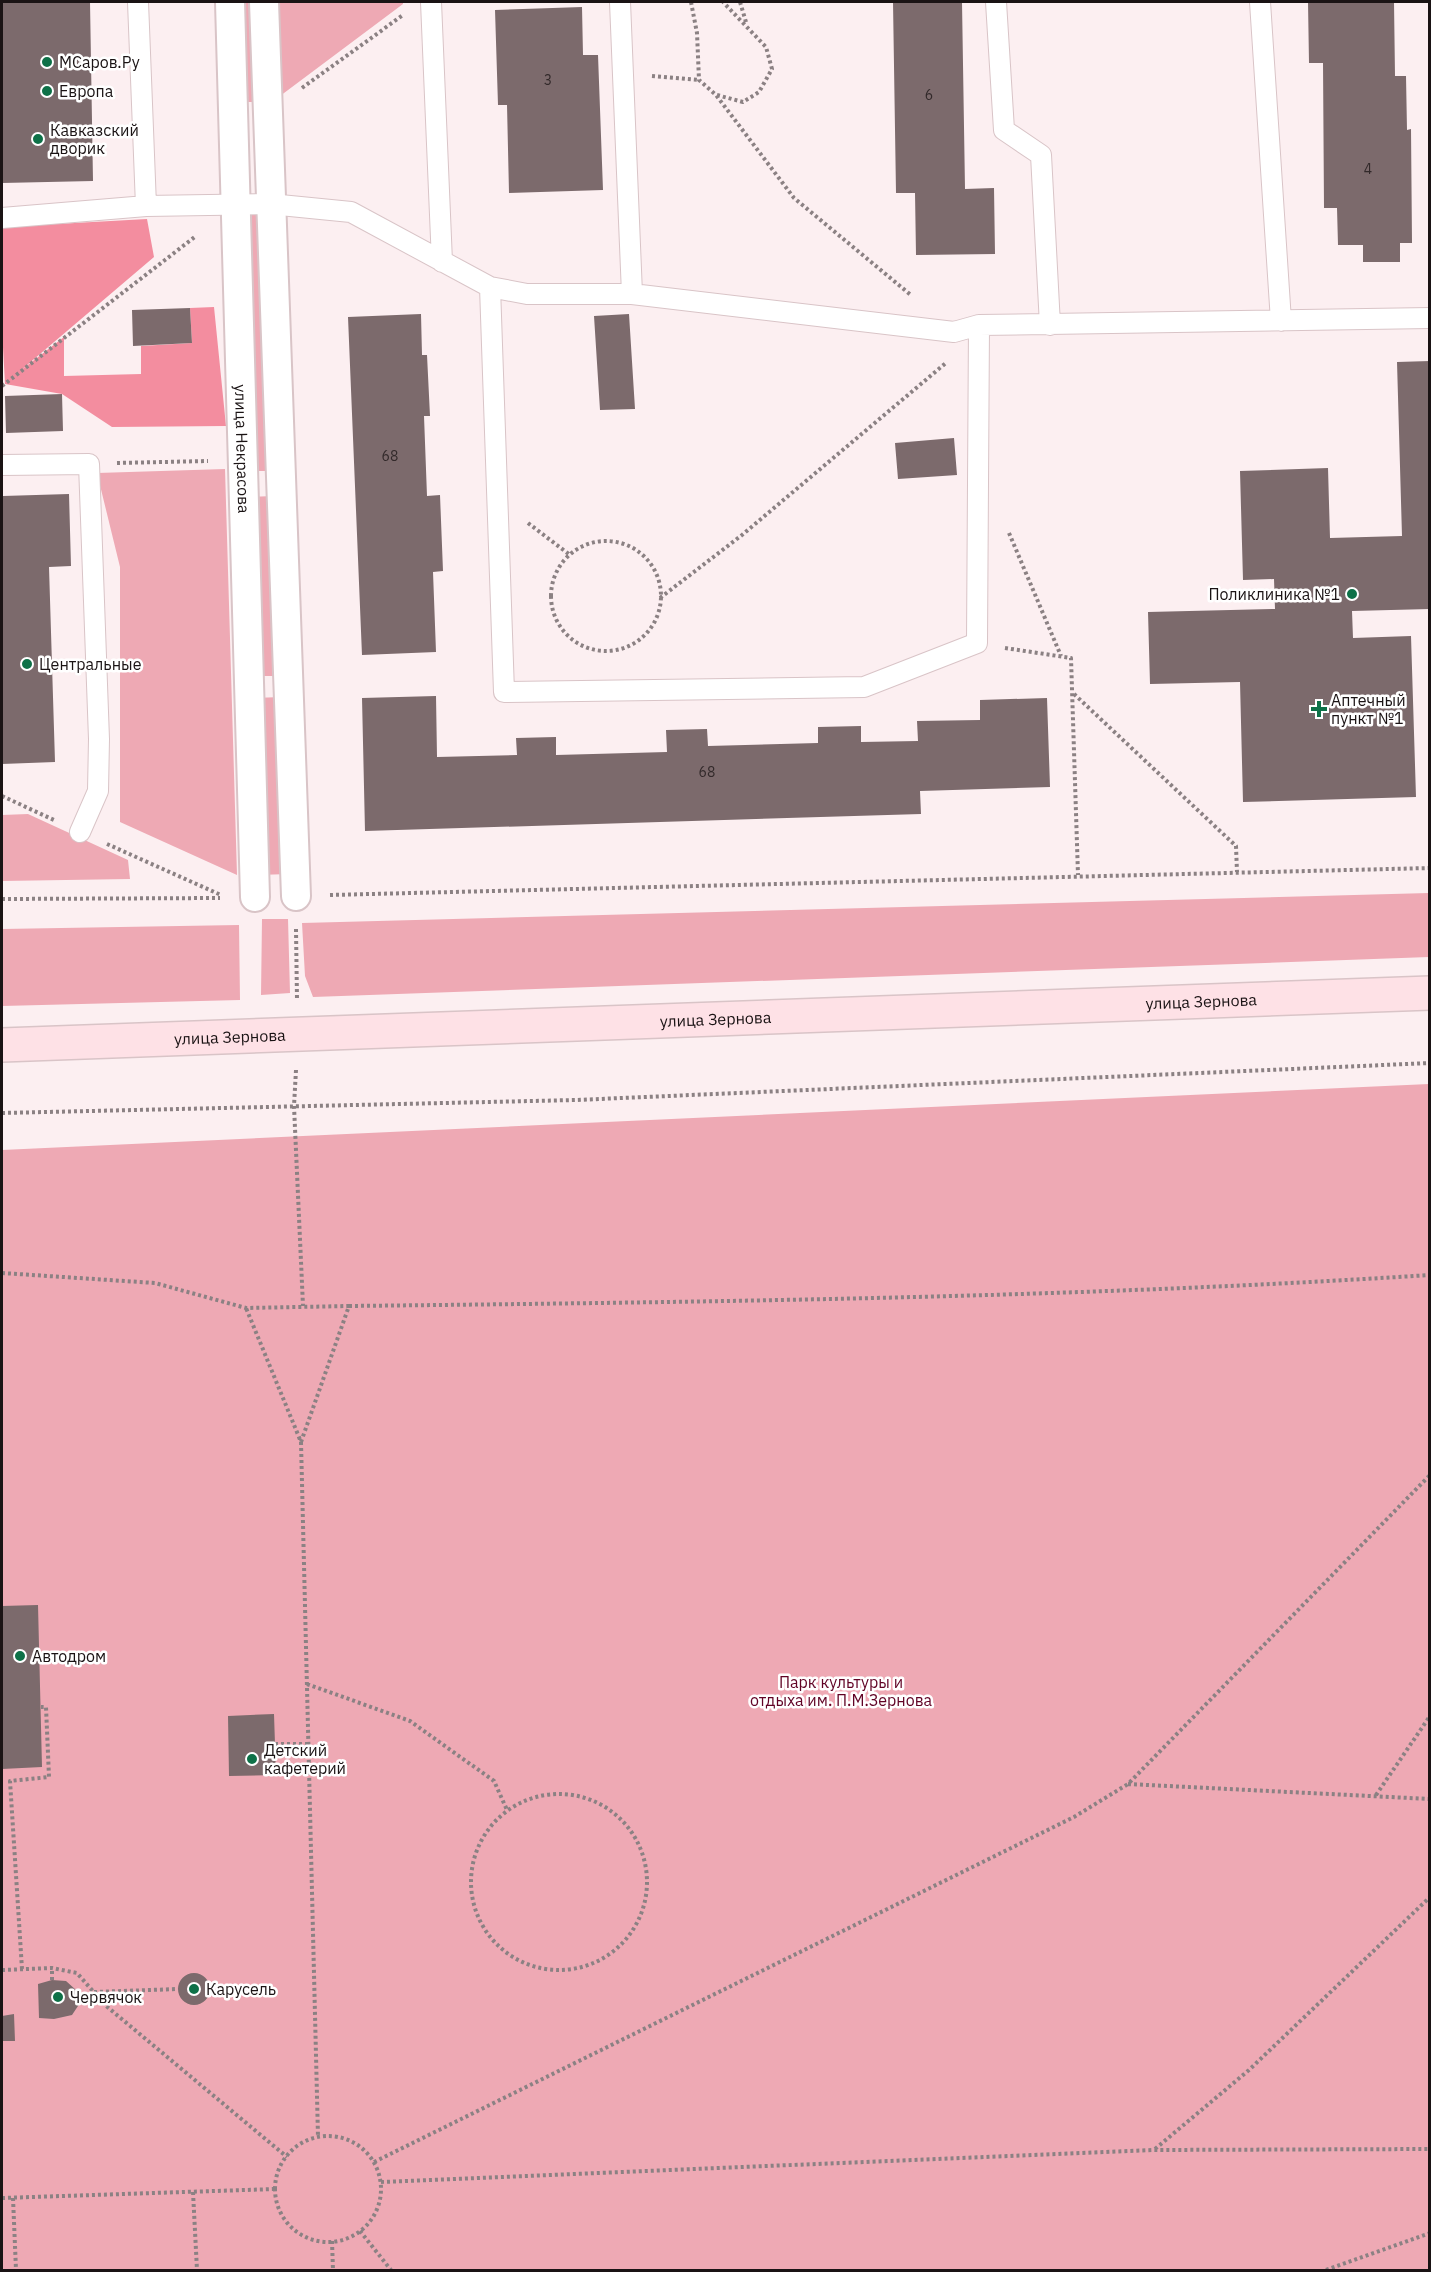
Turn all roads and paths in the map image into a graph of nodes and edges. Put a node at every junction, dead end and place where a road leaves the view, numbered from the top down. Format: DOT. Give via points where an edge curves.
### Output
graph roads {
  1 [pos="138,2"];
  2 [pos="230,2"];
  3 [pos="264,2"];
  4 [pos="431,2"];
  5 [pos="620,2"];
  6 [pos="691,2"];
  7 [pos="723,2"];
  8 [pos="741,2"];
  9 [pos="996,2"];
  10 [pos="1260,2"];
  11 [pos="412,8"];
  12 [pos="746,22"];
  13 [pos="624,73"];
  14 [pos="699,80"];
  15 [pos="716,95"];
  16 [pos="268,113"];
  17 [pos="270,204"];
  18 [pos="236,205"];
  19 [pos="146,206"];
  20 [pos="2,218"];
  21 [pos="442,262"];
  22 [pos="490,287"];
  23 [pos="632,294"];
  24 [pos="1430,318"];
  25 [pos="1281,321"];
  26 [pos="979,324"];
  27 [pos="1050,325"];
  28 [pos="954,332"];
  29 [pos="979,350"];
  30 [pos="2,386"];
  31 [pos="242,460"];
  32 [pos="89,464"];
  33 [pos="2,465"];
  34 [pos="498,500"];
  35 [pos="1005,526"];
  36 [pos="570,555"];
  37 [pos="660,598"];
  38 [pos="976,643"];
  39 [pos="1062,657"];
  40 [pos="1072,693"];
  41 [pos="2,796"];
  42 [pos="80,832"];
  43 [pos="1430,868"];
  44 [pos="1237,872"];
  45 [pos="1078,875"];
  46 [pos="296,896"];
  47 [pos="255,897"];
  48 [pos="2,899"];
  49 [pos="298,975"];
  50 [pos="1430,993"];
  51 [pos="2,1045"];
  52 [pos="1430,1063"];
  53 [pos="294,1106"];
  54 [pos="2,1113"];
  55 [pos="2,1273"];
  56 [pos="1430,1275"];
  57 [pos="303,1306"];
  58 [pos="348,1306"];
  59 [pos="246,1308"];
  60 [pos="301,1442"];
  61 [pos="1430,1475"];
  62 [pos="307,1684"];
  63 [pos="41,1707"];
  64 [pos="1430,1716"];
  65 [pos="275,1744"];
  66 [pos="309,1744"];
  67 [pos="1128,1784"];
  68 [pos="1376,1795"];
  69 [pos="1430,1799"];
  70 [pos="507,1810"];
  71 [pos="1430,1897"];
  72 [pos="52,1968"];
  73 [pos="2,1970"];
  74 [pos="22,1970"];
  75 [pos="52,1980"];
  76 [pos="178,1989"];
  77 [pos="94,1992"];
  78 [pos="318,2137"];
  79 [pos="1430,2149"];
  80 [pos="1154,2150"];
  81 [pos="287,2157"];
  82 [pos="374,2162"];
  83 [pos="381,2182"];
  84 [pos="275,2189"];
  85 [pos="193,2192"];
  86 [pos="2,2198"];
  87 [pos="13,2198"];
  88 [pos="360,2231"];
  89 [pos="1430,2233"];
  90 [pos="332,2241"];
  91 [pos="15,2271"];
  92 [pos="196,2271"];
  93 [pos="333,2271"];
  94 [pos="391,2271"];
  95 [pos="1326,2271"];
  1 -- 19 [label="lane"];
  2 -- 18 [label="street, улица Некрасова"];
  3 -- 16 [label="street"];
  4 -- 21 [label="lane"];
  5 -- 13 [label="lane"];
  6 -- 14 [label="path"];
  7 -- 12 [label="path"];
  8 -- 12 [label="path"];
  9 -- 27 [label="lane" via="1004,130 1041,155"];
  10 -- 25 [label="lane"];
  11 -- 16 [label="path"];
  12 -- 15 [label="path" via="766,47 772,69 759,92 743,102"];
  13 -- 14 [label="path"];
  13 -- 23 [label="lane"];
  14 -- 15 [label="path"];
  15 -- 28 [label="path" via="794,198"];
  16 -- 17 [label="street"];
  17 -- 18 [label="lane"];
  17 -- 21 [label="lane" via="351,212"];
  17 -- 46 [label="street"];
  18 -- 19 [label="lane"];
  18 -- 30 [label="path"];
  18 -- 31 [label="street, улица Некрасова"];
  19 -- 20 [label="lane"];
  21 -- 22 [label="lane"];
  22 -- 23 [label="lane" via="527,294"];
  22 -- 34 [label="lane"];
  23 -- 28 [label="lane"];
  24 -- 25 [label="lane"];
  25 -- 27 [label="lane"];
  26 -- 27 [label="lane"];
  26 -- 28 [label="lane"];
  26 -- 29 [label="lane"];
  29 -- 37 [label="path" via="959,351 742,536"];
  29 -- 38 [label="lane"];
  31 -- 32 [label="path"];
  31 -- 47 [label="street, улица Некрасова"];
  32 -- 33 [label="lane"];
  32 -- 42 [label="lane" via="98,791"];
  34 -- 36 [label="path"];
  34 -- 38 [label="lane" via="504,692 864,687"];
  35 -- 39 [label="path"];
  36 -- 37 [label="path" via="596,541 617,541 637,550 652,565"];
  36 -- 37 [label="path" via="560,564 552,584 551,605 559,624 572,639 590,648 610,651 632,645 650,630 660,609"];
  38 -- 39 [label="path"];
  39 -- 40 [label="path" via="1071,658"];
  40 -- 44 [label="path" via="1236,846"];
  40 -- 45 [label="path"];
  41 -- 42 [label="path"];
  42 -- 48 [label="path" via="227,898"];
  43 -- 44 [label="path"];
  44 -- 45 [label="path"];
  45 -- 46 [label="path"];
  46 -- 49 [label="path"];
  50 -- 51 [label="main road, улица Зернова"];
  52 -- 53 [label="path" via="576,1101"];
  53 -- 54 [label="path"];
  53 -- 57 [label="path"];
  55 -- 59 [label="path" via="155,1283"];
  56 -- 58 [label="path" via="1084,1292"];
  57 -- 58 [label="path"];
  57 -- 59 [label="path"];
  58 -- 60 [label="path"];
  59 -- 60 [label="path"];
  60 -- 62 [label="path"];
  61 -- 67 [label="path"];
  62 -- 66 [label="path"];
  62 -- 70 [label="path" via="410,1721 494,1781"];
  63 -- 74 [label="path" via="46,1707 49,1777 10,1781"];
  64 -- 68 [label="path"];
  65 -- 66 [label="path"];
  66 -- 78 [label="path"];
  67 -- 68 [label="path"];
  67 -- 82 [label="path" via="1074,1817"];
  68 -- 69 [label="path"];
  70 -- 70 [label="path" via="487,1830 474,1856 470,1884 475,1912 489,1937 510,1956 536,1968 564,1971 593,1964 618,1948 636,1924 646,1896 646,1867 636,1839 617,1816 592,1800 563,1794 534,1798"];
  71 -- 80 [label="path" via="1249,2070"];
  72 -- 74 [label="path"];
  72 -- 75 [label="path"];
  72 -- 77 [label="path" via="77,1973"];
  73 -- 74 [label="path"];
  76 -- 77 [label="path"];
  77 -- 81 [label="path"];
  78 -- 81 [label="path" via="298,2145"];
  78 -- 82 [label="path" via="340,2137 360,2146"];
  79 -- 80 [label="path"];
  80 -- 83 [label="path"];
  81 -- 84 [label="path" via="275,2180"];
  82 -- 83 [label="path"];
  83 -- 88 [label="path" via="380,2201 373,2218"];
  84 -- 85 [label="path"];
  84 -- 90 [label="path" via="276,2202 286,2222 302,2236"];
  85 -- 87 [label="path"];
  85 -- 92 [label="path"];
  86 -- 87 [label="path"];
  87 -- 91 [label="path"];
  88 -- 90 [label="path"];
  88 -- 94 [label="path"];
  89 -- 95 [label="path"];
  90 -- 93 [label="path"];
}
